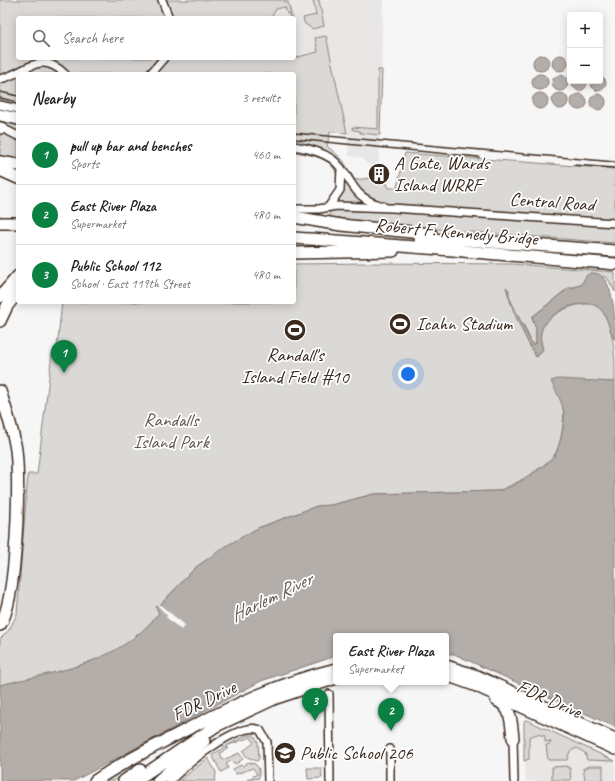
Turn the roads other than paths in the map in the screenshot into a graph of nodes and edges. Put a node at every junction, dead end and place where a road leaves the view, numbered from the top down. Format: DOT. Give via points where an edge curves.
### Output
graph roads {
  1 [pos="162,0"];
  2 [pos="168,16"];
  3 [pos="162,60"];
  4 [pos="17,72"];
  5 [pos="62,72"];
  6 [pos="152,72"];
  7 [pos="16,73"];
  8 [pos="0,79"];
  9 [pos="0,105"];
  10 [pos="16,109"];
  11 [pos="0,115"];
  12 [pos="16,119"];
  13 [pos="0,128"];
  14 [pos="16,135"];
  15 [pos="296,147"];
  16 [pos="0,162"];
  17 [pos="16,165"];
  18 [pos="341,168"];
  19 [pos="0,170"];
  20 [pos="16,177"];
  21 [pos="329,206"];
  22 [pos="392,208"];
  23 [pos="296,209"];
  24 [pos="0,215"];
  25 [pos="16,215"];
  26 [pos="296,216"];
  27 [pos="0,223"];
  28 [pos="16,223"];
  29 [pos="615,223"];
  30 [pos="296,231"];
  31 [pos="296,238"];
  32 [pos="465,240"];
  33 [pos="475,252"];
  34 [pos="615,252"];
  35 [pos="296,253"];
  36 [pos="615,264"];
  37 [pos="16,278"];
  38 [pos="16,295"];
  39 [pos="0,297"];
  40 [pos="2,317"];
  41 [pos="0,328"];
  42 [pos="0,391"];
  43 [pos="0,625"];
  44 [pos="449,667"];
  45 [pos="333,671"];
  46 [pos="449,676"];
  47 [pos="333,679"];
  48 [pos="449,680"];
  49 [pos="329,694"];
  50 [pos="229,708"];
  51 [pos="242,714"];
  52 [pos="580,733"];
  53 [pos="513,738"];
  54 [pos="615,739"];
  55 [pos="390,749"];
  56 [pos="615,749"];
  57 [pos="95,781"];
  58 [pos="124,781"];
  59 [pos="135,781"];
  60 [pos="158,781"];
  61 [pos="170,781"];
  62 [pos="268,781"];
  63 [pos="330,781"];
  64 [pos="390,781"];
  65 [pos="514,781"];
  1 -- 2 [label="street"];
  3 -- 6 [label="street"];
  4 -- 5 [label="street" via="37,64 54,66"];
  7 -- 8 [label="street"];
  9 -- 10 [label="street"];
  11 -- 12 [label="highway"];
  13 -- 14 [label="street"];
  15 -- 18 [label="street, Central Road" via="328,157"];
  16 -- 17 [label="highway"];
  18 -- 21 [label="street" via="340,190"];
  18 -- 22 [label="street, Central Road" via="351,186 360,194 374,203"];
  19 -- 20 [label="highway"];
  21 -- 22 [label="street, Central Road"];
  21 -- 23 [label="street, Central Road" via="319,209"];
  22 -- 29 [label="street, Central Road"];
  24 -- 25 [label="highway"];
  26 -- 32 [label="highway" via="341,225 426,233"];
  27 -- 28 [label="highway"];
  30 -- 32 [label="highway, Robert F. Kennedy Bridge"];
  31 -- 33 [label="highway, Robert F. Kennedy Bridge"];
  32 -- 34 [label="highway, Robert F. Kennedy Bridge"];
  33 -- 35 [label="highway"];
  33 -- 36 [label="highway, Robert F. Kennedy Bridge"];
  37 -- 39 [label="highway"];
  38 -- 40 [label="highway"];
  40 -- 41 [label="highway"];
  42 -- 43 [label="highway" via="11,425 17,458 12,572 8,608"];
  44 -- 54 [label="highway, FDR Drive" via="477,676"];
  45 -- 50 [label="highway, FDR Drive" via="282,686"];
  46 -- 52 [label="highway, FDR Drive"];
  47 -- 51 [label="highway, FDR Drive" via="293,692"];
  48 -- 53 [label="highway" via="505,705 509,711"];
  49 -- 63 [label="street"];
  50 -- 57 [label="highway, FDR Drive" via="156,745"];
  50 -- 58 [label="highway"];
  51 -- 59 [label="highway" via="216,726"];
  51 -- 60 [label="highway" via="209,737"];
  52 -- 53 [label="highway" via="523,715 516,720"];
  52 -- 56 [label="highway, FDR Drive"];
  53 -- 65 [label="street"];
  55 -- 64 [label="street"];
  61 -- 62 [label="street" via="198,757 243,729 251,728 260,730 267,742"];
}
